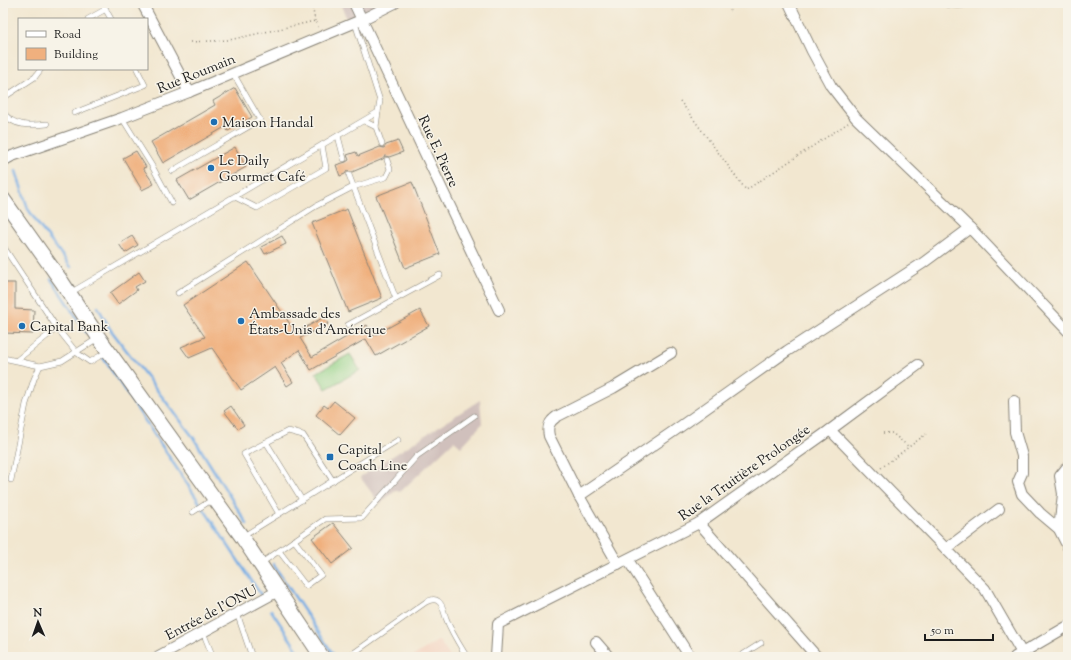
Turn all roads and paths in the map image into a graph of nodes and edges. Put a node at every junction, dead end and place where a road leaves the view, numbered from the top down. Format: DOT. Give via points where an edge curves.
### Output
graph roads {
  1 [pos="102,3"];
  2 [pos="142,3"];
  3 [pos="308,3"];
  4 [pos="354,3"];
  5 [pos="395,3"];
  6 [pos="727,3"];
  7 [pos="789,3"];
  8 [pos="941,3"];
  9 [pos="973,3"];
  10 [pos="106,9"];
  11 [pos="730,11"];
  12 [pos="90,18"];
  13 [pos="110,18"];
  14 [pos="315,21"];
  15 [pos="358,22"];
  16 [pos="322,36"];
  17 [pos="191,42"];
  18 [pos="40,70"];
  19 [pos="138,70"];
  20 [pos="233,73"];
  21 [pos="189,92"];
  22 [pos="3,98"];
  23 [pos="680,101"];
  24 [pos="3,112"];
  25 [pos="378,112"];
  26 [pos="74,113"];
  27 [pos="122,118"];
  28 [pos="856,118"];
  29 [pos="364,121"];
  30 [pos="47,124"];
  31 [pos="376,126"];
  32 [pos="338,136"];
  33 [pos="382,144"];
  34 [pos="322,145"];
  35 [pos="344,158"];
  36 [pos="387,160"];
  37 [pos="3,161"];
  38 [pos="172,171"];
  39 [pos="349,175"];
  40 [pos="353,188"];
  41 [pos="235,197"];
  42 [pos="3,199"];
  43 [pos="172,203"];
  44 [pos="970,228"];
  45 [pos="3,246"];
  46 [pos="440,275"];
  47 [pos="178,293"];
  48 [pos="70,294"];
  49 [pos="396,299"];
  50 [pos="499,310"];
  51 [pos="348,325"];
  52 [pos="57,328"];
  53 [pos="1067,328"];
  54 [pos="99,338"];
  55 [pos="108,350"];
  56 [pos="77,353"];
  57 [pos="671,353"];
  58 [pos="3,358"];
  59 [pos="17,360"];
  60 [pos="918,365"];
  61 [pos="40,366"];
  62 [pos="1014,401"];
  63 [pos="474,416"];
  64 [pos="830,430"];
  65 [pos="883,433"];
  66 [pos="926,434"];
  67 [pos="398,440"];
  68 [pos="266,442"];
  69 [pos="909,447"];
  70 [pos="1068,466"];
  71 [pos="874,474"];
  72 [pos="11,480"];
  73 [pos="333,481"];
  74 [pos="579,496"];
  75 [pos="214,499"];
  76 [pos="302,500"];
  77 [pos="999,509"];
  78 [pos="193,512"];
  79 [pos="278,514"];
  80 [pos="699,523"];
  81 [pos="1059,529"];
  82 [pos="242,537"];
  83 [pos="294,540"];
  84 [pos="1068,547"];
  85 [pos="946,549"];
  86 [pos="279,551"];
  87 [pos="628,560"];
  88 [pos="618,564"];
  89 [pos="259,565"];
  90 [pos="278,592"];
  91 [pos="237,613"];
  92 [pos="1068,626"];
  93 [pos="202,632"];
  94 [pos="596,642"];
  95 [pos="761,643"];
  96 [pos="1018,655"];
  97 [pos="157,657"];
  98 [pos="213,657"];
  99 [pos="252,657"];
  100 [pos="322,657"];
  101 [pos="348,657"];
  102 [pos="467,657"];
  103 [pos="496,657"];
  104 [pos="609,657"];
  105 [pos="690,657"];
  106 [pos="739,657"];
  107 [pos="817,657"];
  1 -- 10 [label="lane"];
  2 -- 21 [label="street"];
  3 -- 14 [label="path" via="312,5"];
  4 -- 15 [label="street, Rue E. Pierre"];
  5 -- 15 [label="street, Rue Roumain"];
  6 -- 11 [label="path"];
  7 -- 28 [label="street" via="831,86"];
  8 -- 9 [label="lane" via="951,6"];
  10 -- 12 [label="lane"];
  10 -- 13 [label="lane"];
  14 -- 16 [label="path"];
  14 -- 17 [label="path" via="229,40"];
  15 -- 16 [label="street, Rue Roumain"];
  15 -- 25 [label="lane" via="380,101"];
  15 -- 50 [label="street, Rue E. Pierre"];
  16 -- 20 [label="street, Rue Roumain"];
  18 -- 22 [label="lane" via="35,77"];
  19 -- 26 [label="lane" via="145,85"];
  20 -- 21 [label="street, Rue Roumain"];
  20 -- 38 [label="lane" via="260,120"];
  21 -- 27 [label="street, Rue Roumain"];
  23 -- 28 [label="path" via="746,190"];
  24 -- 30 [label="lane" via="6,118 16,123 32,126"];
  25 -- 29 [label="lane"];
  25 -- 31 [label="lane"];
  27 -- 37 [label="street, Rue Roumain"];
  27 -- 43 [label="lane"];
  28 -- 44 [label="street"];
  29 -- 31 [label="lane"];
  29 -- 32 [label="lane"];
  31 -- 33 [label="lane"];
  32 -- 34 [label="lane"];
  32 -- 35 [label="lane"];
  34 -- 41 [label="lane"];
  34 -- 41 [label="lane" via="326,168 257,208"];
  36 -- 40 [label="lane" via="390,169 386,177"];
  39 -- 40 [label="lane"];
  40 -- 47 [label="lane" via="316,206"];
  40 -- 49 [label="lane"];
  41 -- 48 [label="lane"];
  42 -- 48 [label="main road"];
  44 -- 53 [label="street"];
  44 -- 74 [label="street" via="923,263 787,351"];
  45 -- 52 [label="lane"];
  46 -- 49 [label="lane"];
  48 -- 54 [label="main road"];
  49 -- 51 [label="lane"];
  52 -- 56 [label="lane"];
  52 -- 59 [label="lane"];
  54 -- 55 [label="main road"];
  54 -- 56 [label="lane"];
  55 -- 56 [label="lane" via="90,362"];
  55 -- 75 [label="main road"];
  56 -- 61 [label="lane" via="62,361"];
  57 -- 74 [label="street" via="548,425 549,436"];
  58 -- 59 [label="lane"];
  59 -- 61 [label="lane"];
  60 -- 64 [label="street, Rue la Truitière Prolongée"];
  61 -- 72 [label="lane" via="26,404"];
  62 -- 81 [label="street" via="1015,432 1022,456 1022,473 1018,482 1022,494"];
  63 -- 83 [label="lane" via="417,456 362,518 325,519"];
  64 -- 71 [label="street"];
  64 -- 80 [label="street, Rue la Truitière Prolongée"];
  65 -- 69 [label="path" via="892,433"];
  66 -- 69 [label="path"];
  67 -- 73 [label="lane"];
  68 -- 73 [label="lane" via="288,431 303,434"];
  68 -- 76 [label="lane"];
  68 -- 79 [label="lane" via="244,454"];
  69 -- 71 [label="path"];
  70 -- 81 [label="street" via="1060,476 1063,494"];
  71 -- 85 [label="street"];
  73 -- 76 [label="lane"];
  74 -- 88 [label="street"];
  75 -- 78 [label="lane"];
  75 -- 82 [label="main road"];
  76 -- 79 [label="lane"];
  77 -- 85 [label="street"];
  79 -- 82 [label="lane"];
  80 -- 87 [label="street, Rue la Truitière Prolongée"];
  80 -- 107 [label="street"];
  81 -- 84 [label="street"];
  82 -- 89 [label="main road"];
  83 -- 86 [label="lane"];
  83 -- 86 [label="lane" via="321,575 306,586"];
  85 -- 96 [label="street" via="985,590"];
  86 -- 89 [label="lane"];
  87 -- 88 [label="street, Rue la Truitière Prolongée"];
  87 -- 105 [label="street"];
  88 -- 103 [label="street, Rue la Truitière Prolongée" via="498,624"];
  89 -- 90 [label="main road"];
  90 -- 91 [label="street, Entrée de l'ONU"];
  90 -- 100 [label="main road"];
  91 -- 93 [label="street, Entrée de l'ONU"];
  91 -- 99 [label="lane"];
  92 -- 96 [label="street"];
  93 -- 97 [label="street, Entrée de l'ONU"];
  93 -- 98 [label="lane"];
  94 -- 104 [label="street"];
  95 -- 106 [label="lane"];
  101 -- 102 [label="lane" via="431,600 439,601 442,605 450,629"];
}
